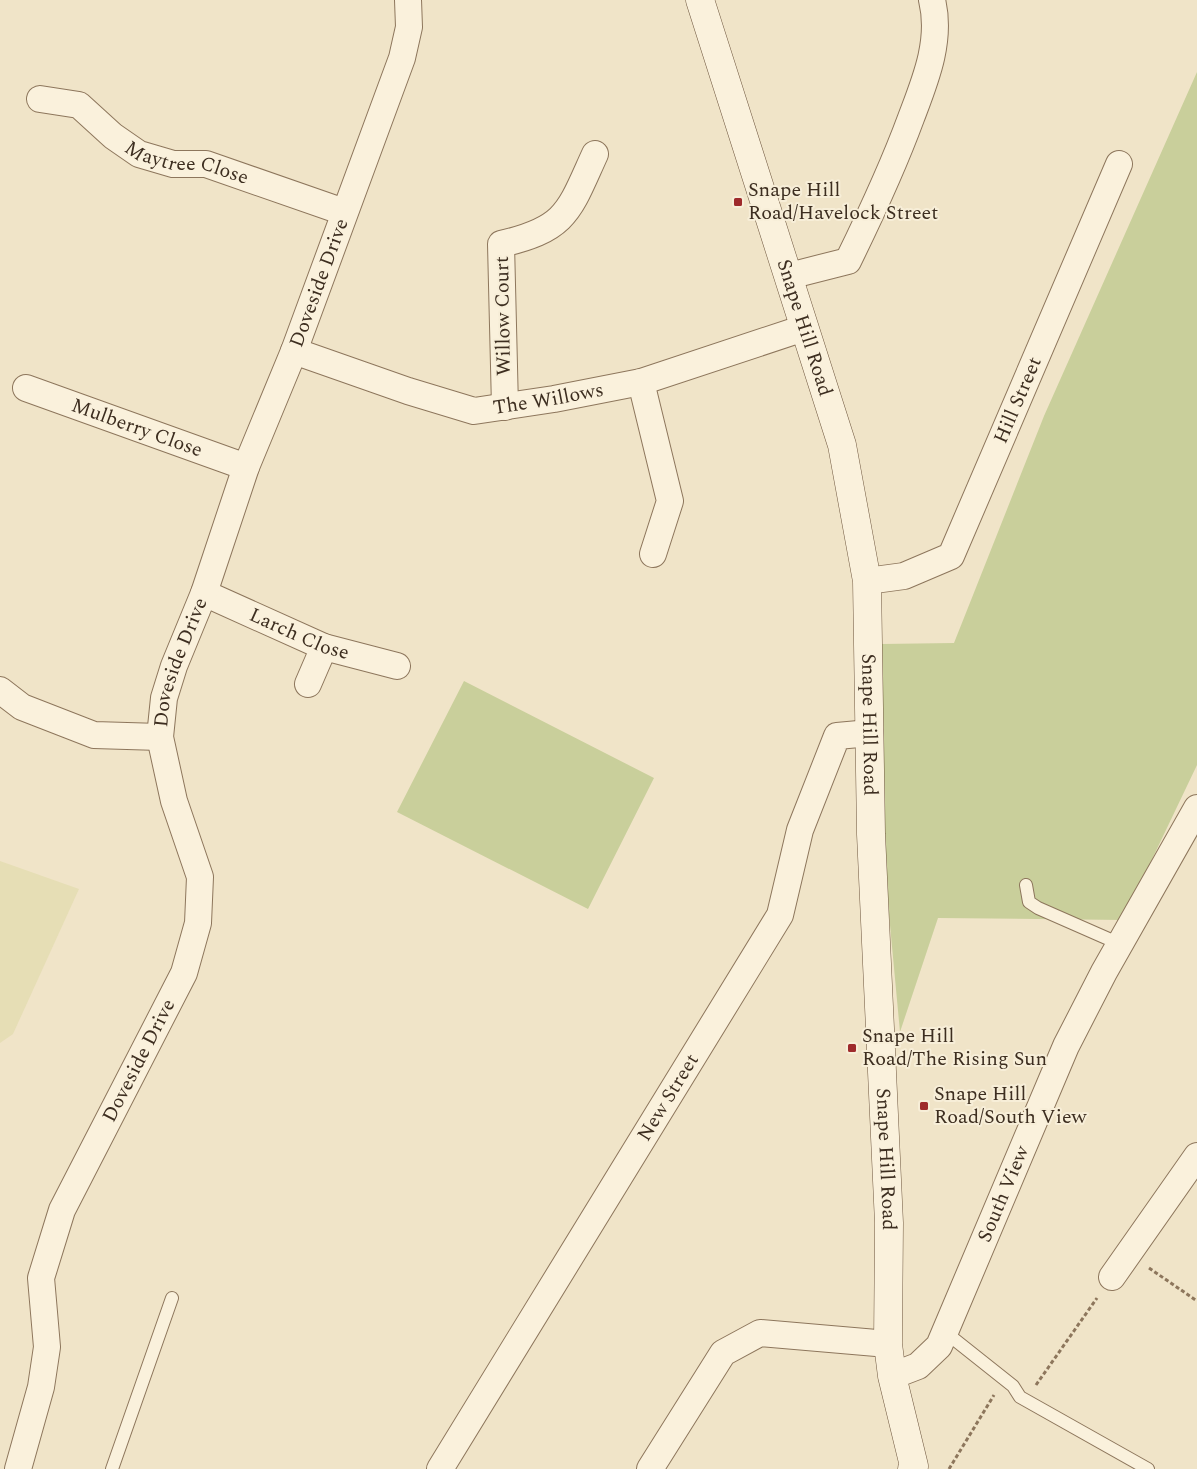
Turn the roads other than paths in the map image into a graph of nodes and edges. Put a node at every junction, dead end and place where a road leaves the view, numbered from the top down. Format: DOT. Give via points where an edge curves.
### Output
graph roads {
  1 [pos="408,0"];
  2 [pos="700,0"];
  3 [pos="932,0"];
  4 [pos="40,99"];
  5 [pos="594,154"];
  6 [pos="1119,164"];
  7 [pos="344,212"];
  8 [pos="789,276"];
  9 [pos="804,328"];
  10 [pos="294,351"];
  11 [pos="640,382"];
  12 [pos="26,388"];
  13 [pos="505,407"];
  14 [pos="246,467"];
  15 [pos="653,554"];
  16 [pos="867,581"];
  17 [pos="204,593"];
  18 [pos="324,647"];
  19 [pos="397,666"];
  20 [pos="308,684"];
  21 [pos="0,690"];
  22 [pos="870,733"];
  23 [pos="160,737"];
  24 [pos="1197,808"];
  25 [pos="1026,885"];
  26 [pos="1120,944"];
  27 [pos="1197,1156"];
  28 [pos="1112,1276"];
  29 [pos="172,1298"];
  30 [pos="945,1332"];
  31 [pos="888,1344"];
  32 [pos="892,1376"];
  33 [pos="914,1468"];
  34 [pos="18,1469"];
  35 [pos="112,1469"];
  36 [pos="440,1469"];
  37 [pos="650,1469"];
  38 [pos="1148,1469"];
  1 -- 7 [label="street, Doveside Drive" via="409,27 402,58"];
  2 -- 8 [label="main road, Snape Hill Road"];
  3 -- 8 [label="street" via="935,26 930,69 890,175 848,261"];
  4 -- 7 [label="street, Maytree Close" via="79,105 113,136 139,154 173,164 206,164"];
  5 -- 13 [label="street, Willow Court" via="572,204 557,222 539,234 501,244"];
  6 -- 16 [label="street, Hill Street" via="951,556 904,576"];
  7 -- 10 [label="street, Doveside Drive"];
  8 -- 9 [label="main road, Snape Hill Road"];
  9 -- 11 [label="street, The Willows"];
  9 -- 16 [label="main road, Snape Hill Road" via="842,445"];
  10 -- 13 [label="street, The Willows" via="474,411"];
  10 -- 14 [label="street, Doveside Drive"];
  11 -- 13 [label="street, The Willows"];
  11 -- 15 [label="street" via="670,501"];
  12 -- 14 [label="street, Mulberry Close"];
  14 -- 17 [label="street, Doveside Drive"];
  16 -- 22 [label="main road, Snape Hill Road"];
  17 -- 18 [label="street, Larch Close"];
  17 -- 23 [label="street, Doveside Drive" via="164,698"];
  18 -- 19 [label="street, Larch Close"];
  18 -- 20 [label="street"];
  21 -- 23 [label="street" via="22,707 94,735"];
  22 -- 31 [label="main road, Snape Hill Road" via="872,874 889,1223"];
  22 -- 36 [label="street, New Street" via="837,736 800,830 780,915"];
  23 -- 34 [label="street, Doveside Drive" via="174,801 200,877 198,923 184,973 62,1210 41,1278 48,1347 42,1387"];
  24 -- 26 [label="street, South View"];
  25 -- 26 [label="lane" via="1029,902 1038,908"];
  26 -- 30 [label="street, South View" via="1066,1046"];
  27 -- 28 [label="street"];
  29 -- 35 [label="lane"];
  30 -- 32 [label="street, South View" via="931,1356 918,1366"];
  30 -- 38 [label="lane" via="1013,1386 1020,1397"];
  31 -- 32 [label="main road, Snape Hill Road"];
  31 -- 37 [label="street" via="760,1333 722,1353"];
  32 -- 33 [label="main road, Snape Hill Road"];
}
